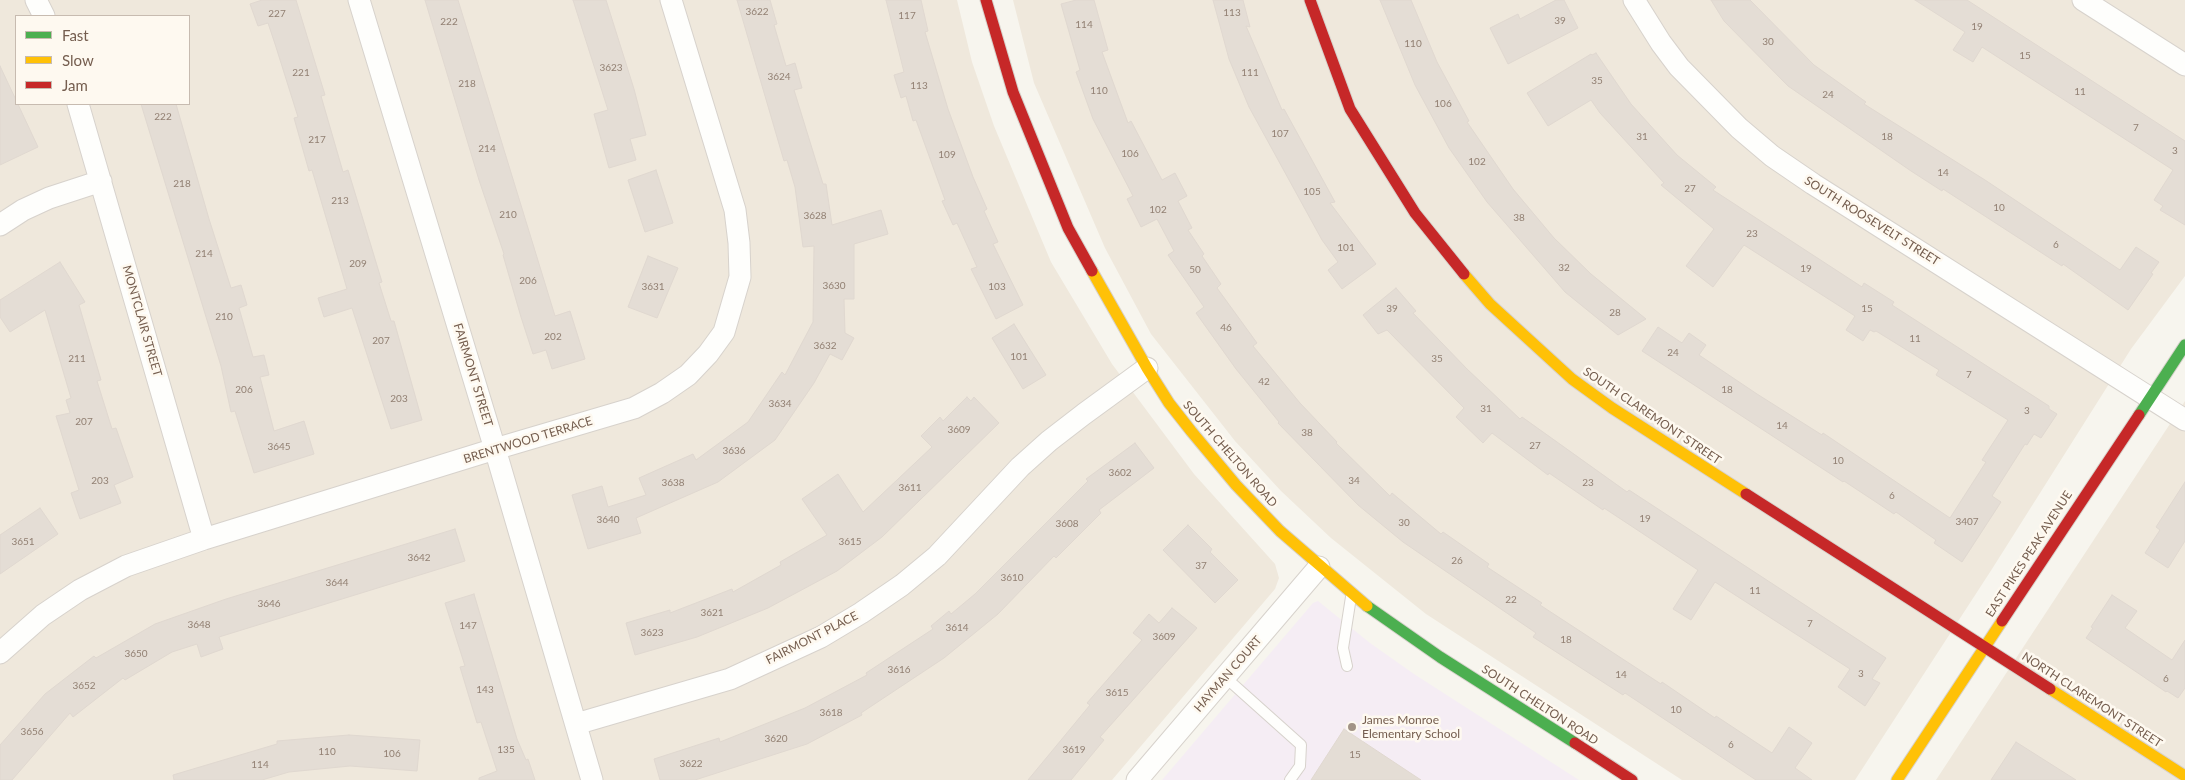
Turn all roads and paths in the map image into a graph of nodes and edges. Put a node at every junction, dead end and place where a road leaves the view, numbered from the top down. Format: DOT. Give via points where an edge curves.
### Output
graph roads {
  1 [pos="36,0"];
  2 [pos="359,0"];
  3 [pos="671,0"];
  4 [pos="986,0"];
  5 [pos="1310,0"];
  6 [pos="1634,0"];
  7 [pos="2083,0"];
  8 [pos="44,15"];
  9 [pos="2185,65"];
  10 [pos="78,105"];
  11 [pos="101,181"];
  12 [pos="0,224"];
  13 [pos="2185,345"];
  14 [pos="1147,368"];
  15 [pos="2150,396"];
  16 [pos="2185,420"];
  17 [pos="495,449"];
  18 [pos="204,539"];
  19 [pos="1320,567"];
  20 [pos="1352,594"];
  21 [pos="1984,647"];
  22 [pos="0,653"];
  23 [pos="1347,666"];
  24 [pos="1226,677"];
  25 [pos="576,724"];
  26 [pos="2185,776"];
  27 [pos="592,780"];
  28 [pos="1137,780"];
  29 [pos="1290,780"];
  30 [pos="1632,780"];
  31 [pos="1897,780"];
  1 -- 8 [label="street"];
  2 -- 17 [label="street, FAIRMONT STREET"];
  3 -- 17 [label="street, BRENTWOOD TERRACE" via="735,210 740,277 724,332 688,375 634,408"];
  4 -- 14 [label="main road, SOUTH CHELTON ROAD" via="1013,92 1068,228"];
  5 -- 21 [label="main road, SOUTH CLAREMONT STREET" via="1350,109 1415,213 1490,304 1572,379 1612,408"];
  6 -- 15 [label="street, SOUTH ROOSEVELT STREET" via="1679,67 1772,156"];
  7 -- 9 [label="street"];
  10 -- 11 [label="street, MONTCLAIR STREET"];
  11 -- 12 [label="street" via="49,198"];
  11 -- 18 [label="street, MONTCLAIR STREET"];
  13 -- 15 [label="main road, EAST PIKES PEAK AVENUE"];
  14 -- 19 [label="main road, SOUTH CHELTON ROAD" via="1169,403 1236,485 1280,532"];
  14 -- 25 [label="street, FAIRMONT PLACE" via="1049,442 1020,467 937,556 861,613 821,637 730,679"];
  15 -- 16 [label="street, SOUTH ROOSEVELT STREET"];
  15 -- 21 [label="main road, EAST PIKES PEAK AVENUE"];
  17 -- 18 [label="street, BRENTWOOD TERRACE"];
  17 -- 25 [label="street, FAIRMONT STREET"];
  18 -- 22 [label="street, BRENTWOOD TERRACE" via="126,566 80,590 43,615"];
  19 -- 20 [label="main road, SOUTH CHELTON ROAD"];
  19 -- 24 [label="street, HAYMAN COURT"];
  20 -- 23 [label="lane" via="1343,648"];
  20 -- 30 [label="main road, SOUTH CHELTON ROAD" via="1440,657"];
  21 -- 26 [label="main road, NORTH CLAREMONT STREET"];
  21 -- 31 [label="main road, EAST PIKES PEAK AVENUE"];
  24 -- 28 [label="street, HAYMAN COURT"];
  24 -- 29 [label="lane" via="1301,745 1300,766"];
  25 -- 27 [label="street, FAIRMONT STREET"];
}
